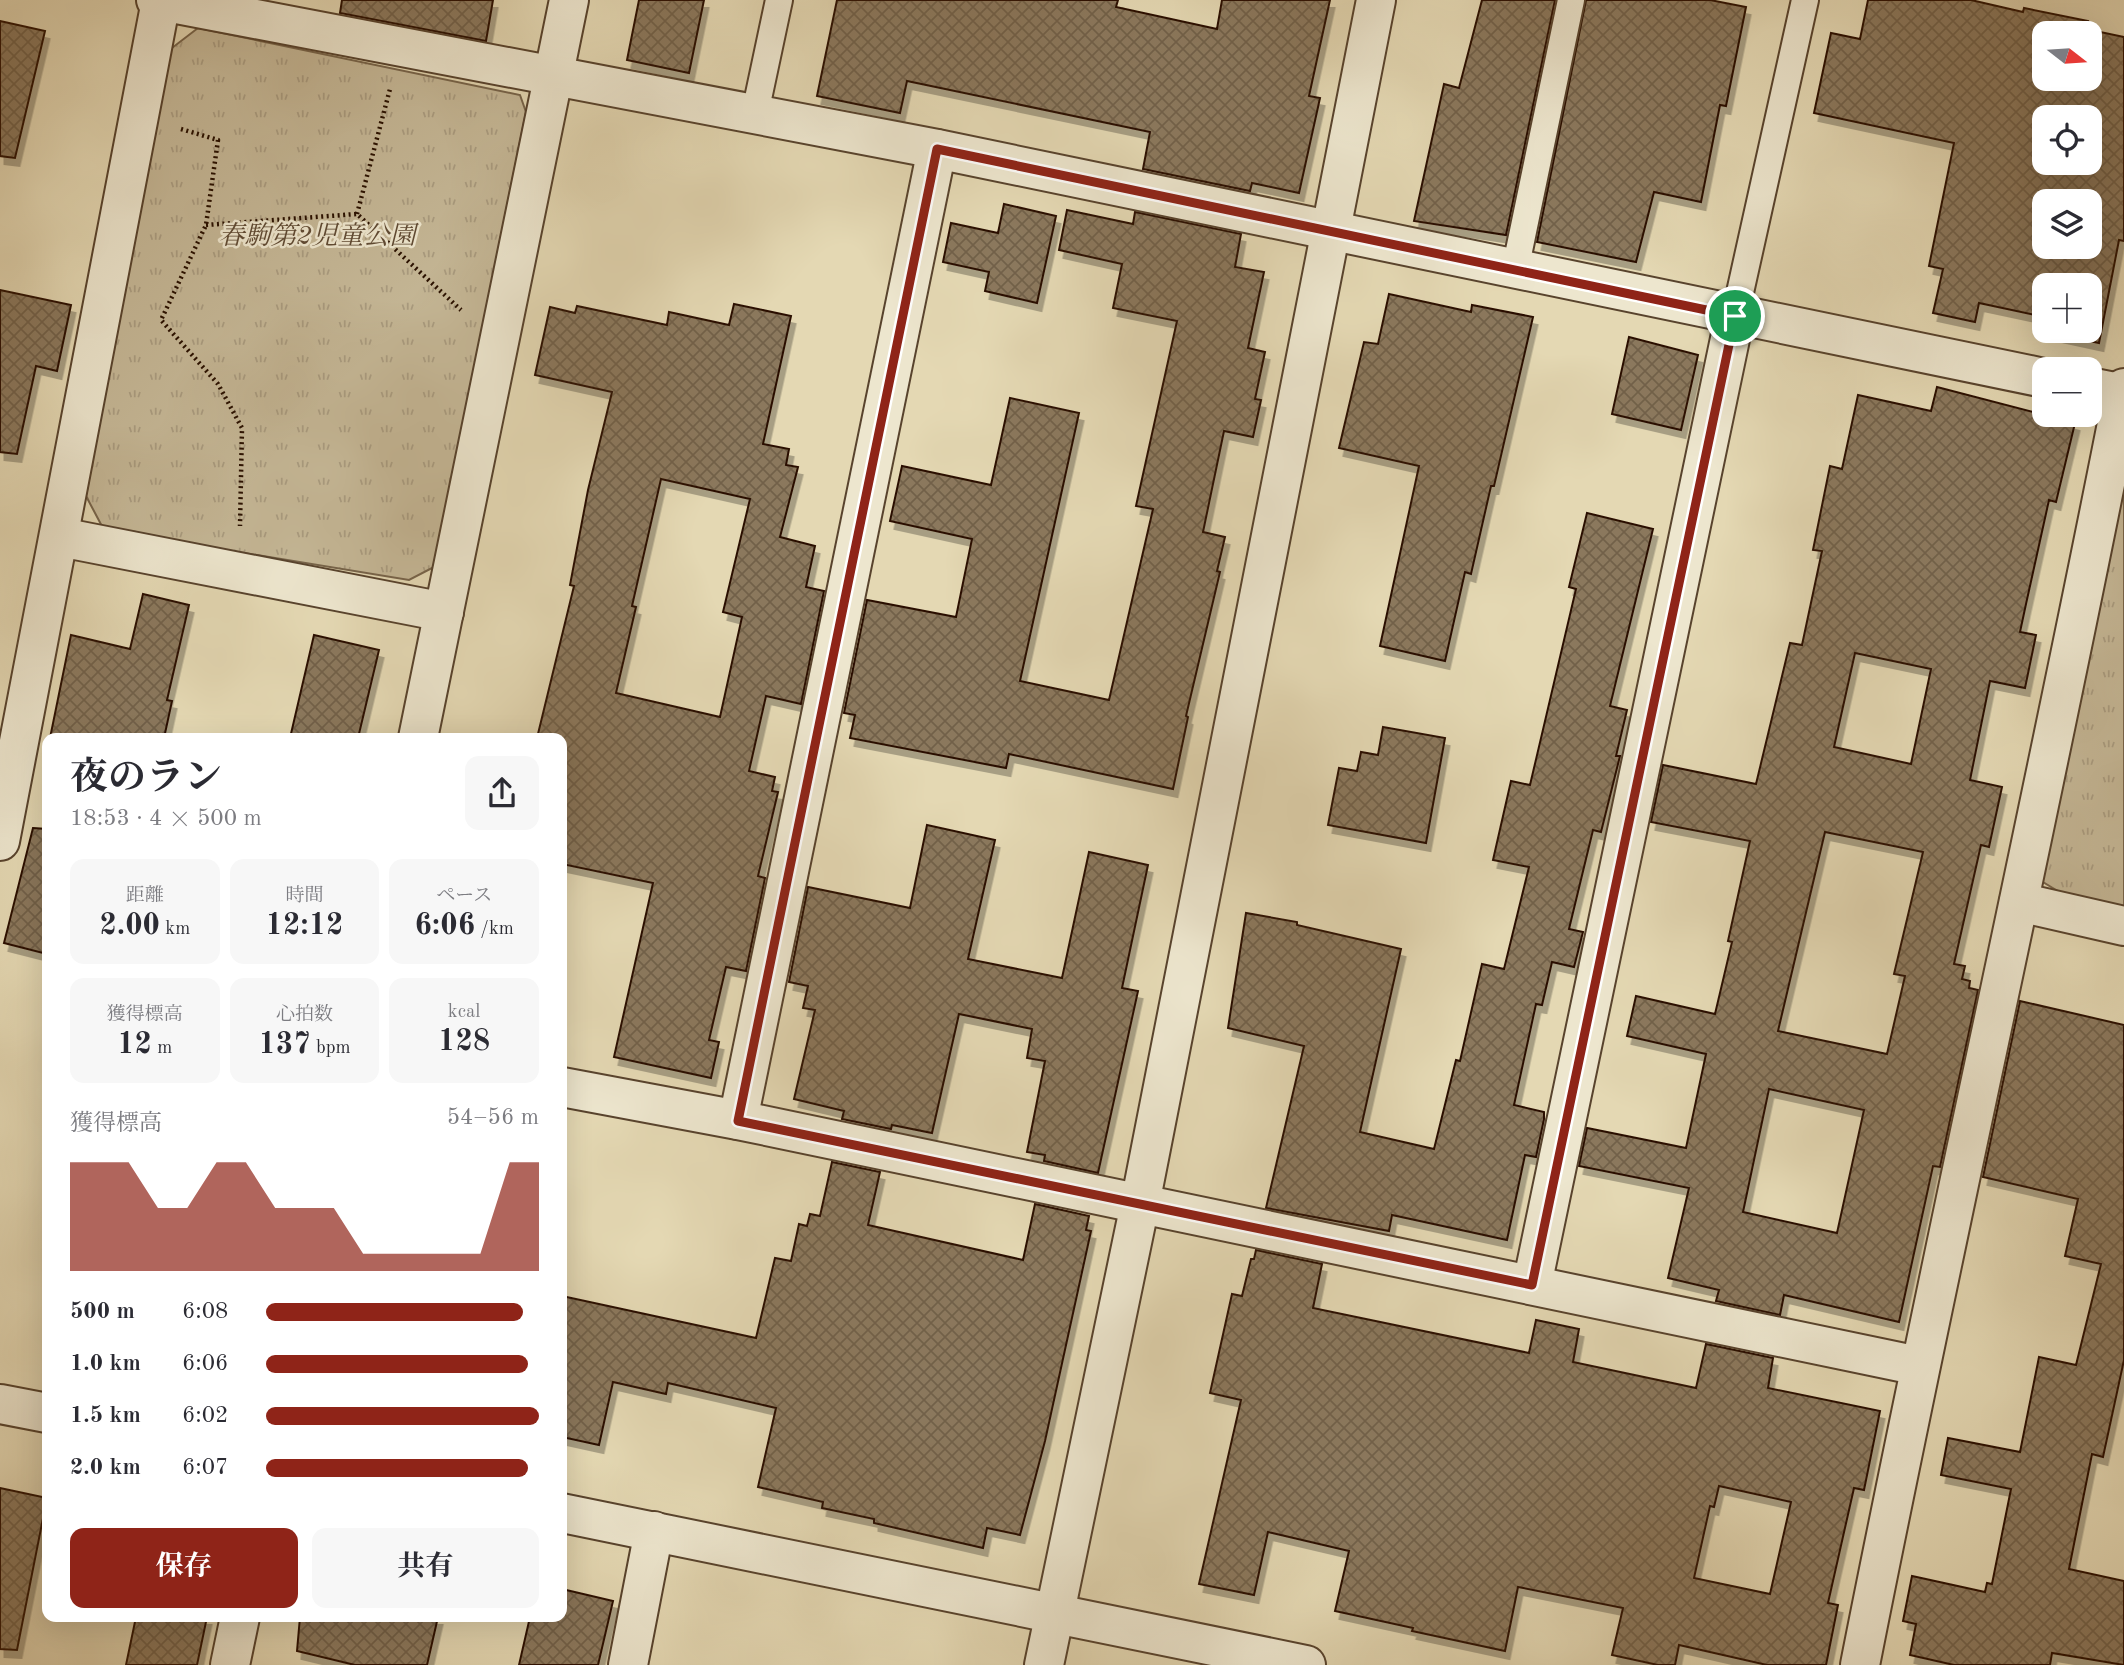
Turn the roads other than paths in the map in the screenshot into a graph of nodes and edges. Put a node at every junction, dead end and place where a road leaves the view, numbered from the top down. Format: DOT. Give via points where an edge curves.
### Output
graph roads {
  1 [pos="569,0"];
  2 [pos="779,0"];
  3 [pos="1376,0"];
  4 [pos="1572,0"];
  5 [pos="1805,0"];
  6 [pos="158,1"];
  7 [pos="554,74"];
  8 [pos="755,113"];
  9 [pos="937,149"];
  10 [pos="1329,232"];
  11 [pos="1515,270"];
  12 [pos="1735,316"];
  13 [pos="2032,376"];
  14 [pos="2115,391"];
  15 [pos="60,537"];
  16 [pos="444,612"];
  17 [pos="419,733"];
  18 [pos="0,841"];
  19 [pos="2019,902"];
  20 [pos="2124,926"];
  21 [pos="567,1088"];
  22 [pos="738,1121"];
  23 [pos="1140,1204"];
  24 [pos="1532,1285"];
  25 [pos="1919,1366"];
  26 [pos="0,1404"];
  27 [pos="42,1412"];
  28 [pos="567,1514"];
  29 [pos="654,1531"];
  30 [pos="1054,1614"];
  31 [pos="239,1622"];
  32 [pos="230,1665"];
  33 [pos="628,1665"];
  34 [pos="1044,1665"];
  35 [pos="1306,1665"];
  36 [pos="1860,1665"];
  1 -- 7 [label="street"];
  2 -- 8 [label="lane"];
  3 -- 10 [label="street"];
  4 -- 11 [label="lane"];
  5 -- 12 [label="lane"];
  6 -- 7 [label="street"];
  6 -- 15 [label="street"];
  7 -- 8 [label="street"];
  7 -- 16 [label="street"];
  8 -- 9 [label="street"];
  9 -- 10 [label="street"];
  9 -- 22 [label="street"];
  10 -- 11 [label="street"];
  10 -- 23 [label="street"];
  11 -- 12 [label="street"];
  12 -- 13 [label="street"];
  12 -- 24 [label="street"];
  14 -- 19 [label="street"];
  15 -- 16 [label="street"];
  15 -- 18 [label="street"];
  16 -- 17 [label="street"];
  19 -- 20 [label="street"];
  19 -- 25 [label="street"];
  21 -- 22 [label="street"];
  22 -- 23 [label="street"];
  23 -- 24 [label="street"];
  23 -- 30 [label="street"];
  24 -- 25 [label="street"];
  25 -- 36 [label="street"];
  26 -- 27 [label="street"];
  28 -- 29 [label="street"];
  29 -- 30 [label="street"];
  29 -- 33 [label="street"];
  30 -- 34 [label="street"];
  30 -- 35 [label="street"];
  31 -- 32 [label="street"];
}
